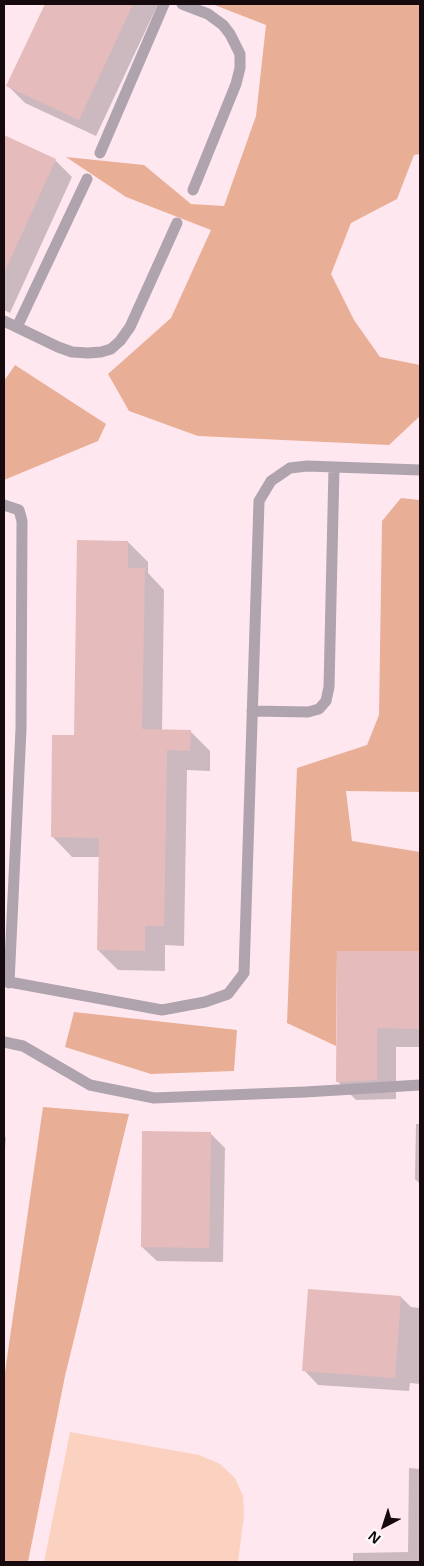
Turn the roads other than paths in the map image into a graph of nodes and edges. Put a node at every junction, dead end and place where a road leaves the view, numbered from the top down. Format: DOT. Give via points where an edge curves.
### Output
graph roads {
  1 [pos="164,4"];
  2 [pos="182,4"];
  3 [pos="100,153"];
  4 [pos="86,180"];
  5 [pos="193,190"];
  6 [pos="177,223"];
  7 [pos="4,321"];
  8 [pos="17,327"];
  9 [pos="334,468"];
  10 [pos="420,470"];
  11 [pos="4,505"];
  12 [pos="252,711"];
  13 [pos="6,982"];
  14 [pos="4,1042"];
  15 [pos="420,1085"];
  1 -- 3 [label="lane"];
  2 -- 5 [label="lane" via="208,14 223,25 240,54 236,84"];
  4 -- 8 [label="lane"];
  6 -- 8 [label="lane" via="130,327 111,349 72,352"];
  7 -- 8 [label="lane"];
  9 -- 10 [label="lane"];
  9 -- 12 [label="lane" via="290,468 271,481 259,501"];
  9 -- 12 [label="lane" via="330,686 326,701 319,709 308,712"];
  11 -- 13 [label="lane" via="19,510 22,520 20,729"];
  12 -- 13 [label="lane" via="244,973 228,994 162,1010"];
  14 -- 15 [label="lane" via="23,1046 90,1085 154,1098"];
}
